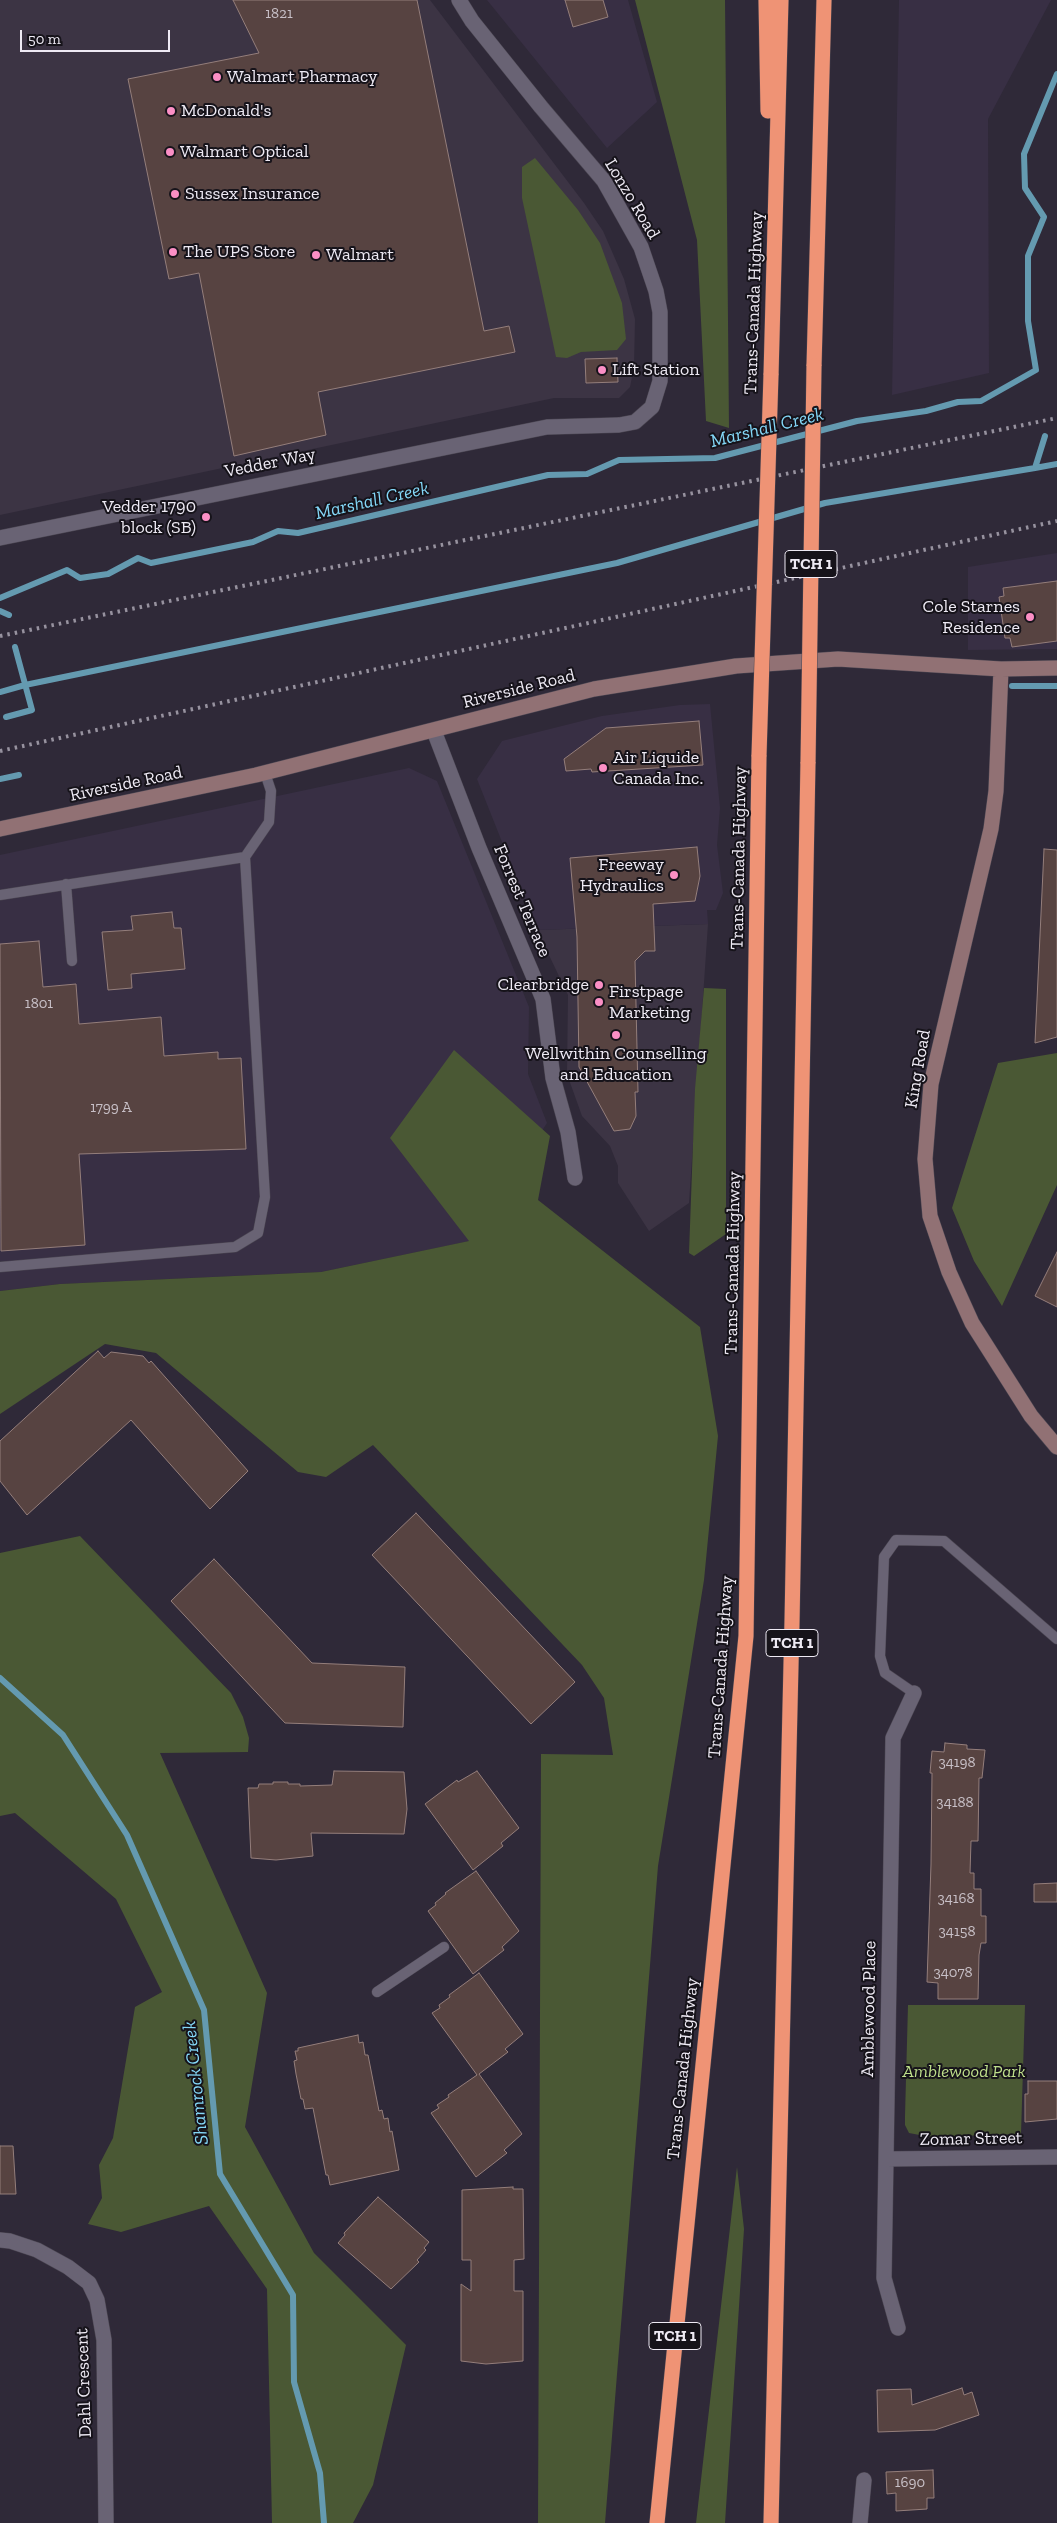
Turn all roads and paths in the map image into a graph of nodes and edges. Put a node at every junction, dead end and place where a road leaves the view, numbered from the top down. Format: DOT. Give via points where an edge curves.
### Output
graph roads {
  1 [pos="458,0"];
  2 [pos="766,0"];
  3 [pos="780,0"];
  4 [pos="824,0"];
  5 [pos="772,341"];
  6 [pos="547,427"];
  7 [pos="0,538"];
  8 [pos="1057,668"];
  9 [pos="1001,669"];
  10 [pos="434,730"];
  11 [pos="265,773"];
  12 [pos="0,830"];
  13 [pos="245,857"];
  14 [pos="66,884"];
  15 [pos="0,894"];
  16 [pos="72,961"];
  17 [pos="575,1178"];
  18 [pos="0,1267"];
  19 [pos="1057,1447"];
  20 [pos="1057,1639"];
  21 [pos="914,1692"];
  22 [pos="444,1947"];
  23 [pos="378,1992"];
  24 [pos="1057,2157"];
  25 [pos="886,2159"];
  26 [pos="0,2240"];
  27 [pos="898,2328"];
  28 [pos="864,2480"];
  29 [pos="106,2523"];
  30 [pos="657,2523"];
  31 [pos="770,2523"];
  32 [pos="860,2523"];
  1 -- 6 [label="street, Lonzo Road" via="541,107 604,181 642,247 656,291 660,381 652,407 635,422"];
  2 -- 5 [label="highway"];
  3 -- 5 [label="highway, Trans-Canada Highway / TCH 1"];
  4 -- 31 [label="highway, TCH 1, bridge" via="814,366 792,1622"];
  5 -- 30 [label="highway, Trans-Canada Highway / TCH 1, bridge" via="759,755 746,1636"];
  6 -- 7 [label="street, Vedder Way"];
  8 -- 9 [label="street, Riverside Road"];
  9 -- 10 [label="street, Riverside Road" via="838,659 736,666 594,689"];
  9 -- 19 [label="street, King Road" via="996,791 991,828 931,1084 925,1159 930,1216 960,1297 1000,1370"];
  10 -- 11 [label="street, Riverside Road"];
  10 -- 17 [label="street, Forrest Terrace" via="462,806 543,999 553,1078 568,1132"];
  11 -- 12 [label="street, Riverside Road"];
  11 -- 13 [label="lane" via="270,791 269,822"];
  13 -- 14 [label="lane"];
  13 -- 18 [label="lane" via="265,1197 258,1233 235,1247"];
  14 -- 15 [label="lane"];
  14 -- 16 [label="lane"];
  20 -- 21 [label="lane" via="944,1541 896,1540 884,1557 880,1656 885,1673"];
  21 -- 25 [label="street, Amblewood Place" via="893,1738"];
  22 -- 23 [label="lane"];
  24 -- 25 [label="street, Zomar Street"];
  25 -- 27 [label="street, Amblewood Place" via="884,2278"];
  26 -- 29 [label="street, Dahl Crescent" via="37,2250 68,2267 89,2283 97,2300 104,2340"];
  28 -- 32 [label="street"];
}
